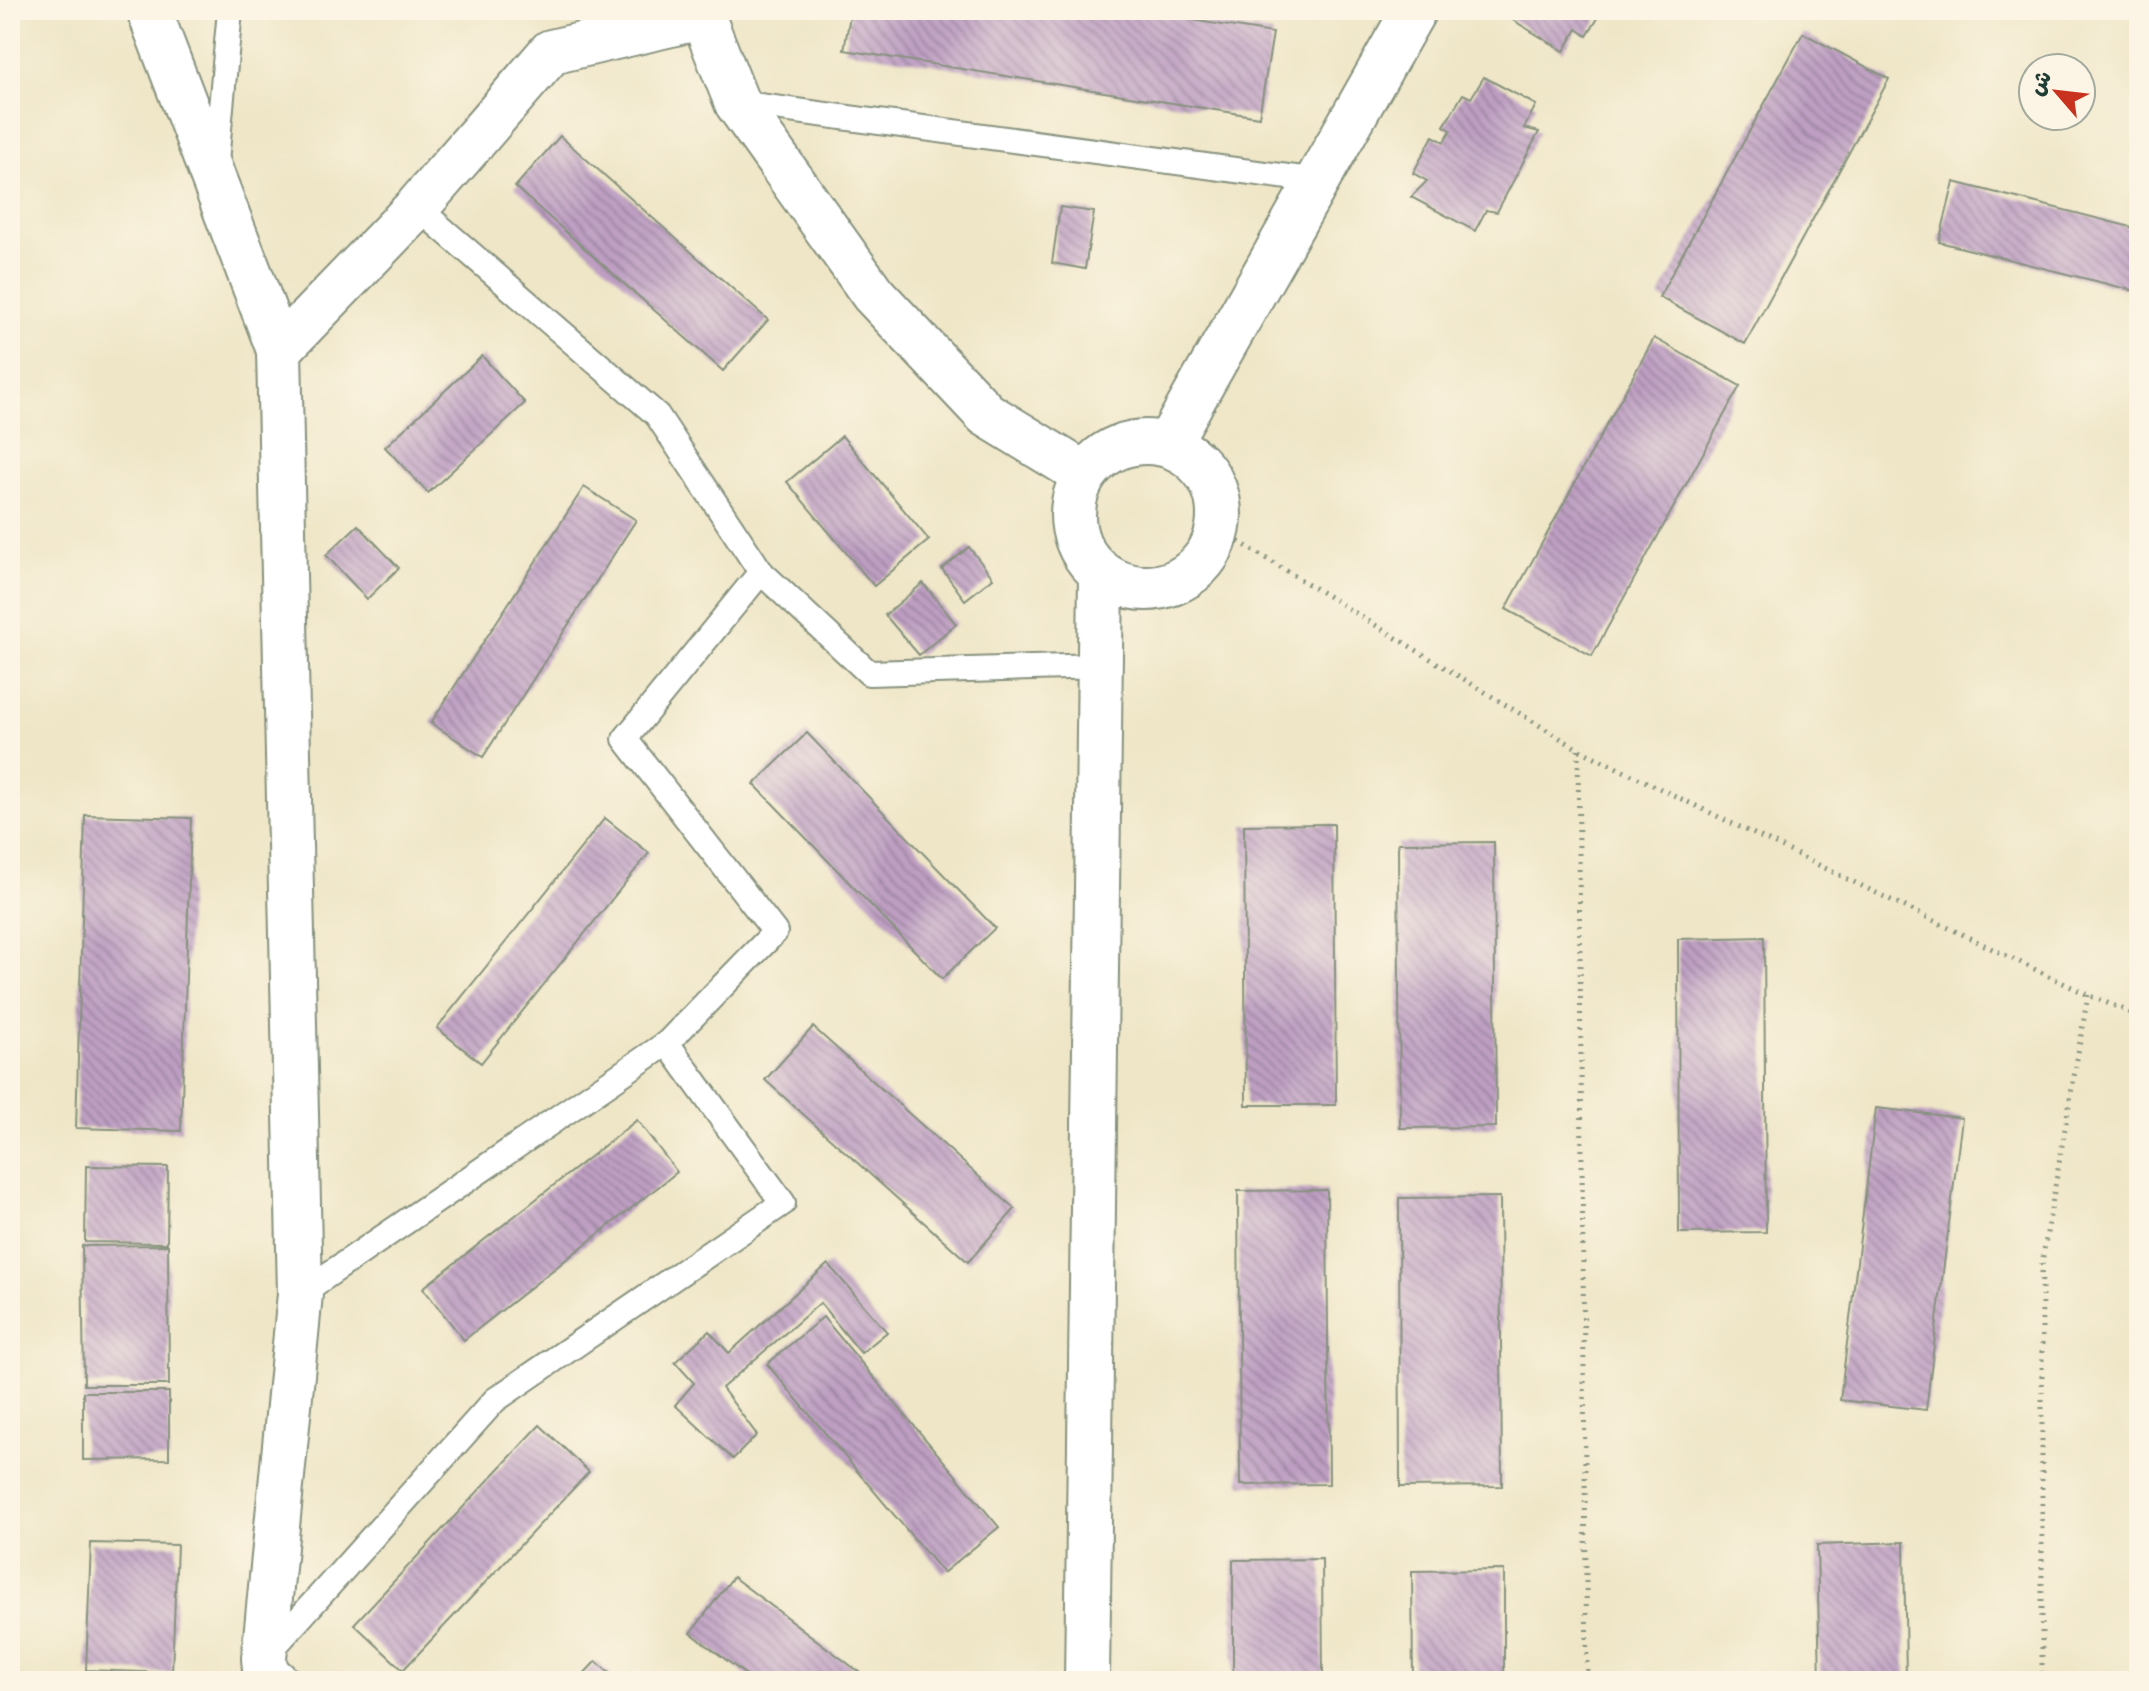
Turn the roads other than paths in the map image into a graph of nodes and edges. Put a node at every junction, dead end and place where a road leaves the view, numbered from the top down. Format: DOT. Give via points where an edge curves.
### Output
graph roads {
  1 [pos="149,10"];
  2 [pos="230,10"];
  3 [pos="1414,10"];
  4 [pos="700,14"];
  5 [pos="737,103"];
  6 [pos="214,180"];
  7 [pos="1318,181"];
  8 [pos="417,207"];
  9 [pos="279,350"];
  10 [pos="1168,444"];
  11 [pos="1084,474"];
  12 [pos="761,572"];
  13 [pos="1101,574"];
  14 [pos="1100,666"];
  15 [pos="667,1043"];
  16 [pos="300,1294"];
  17 [pos="273,1673"];
  18 [pos="1087,1681"];
  1 -- 6 [label="street"];
  2 -- 6 [label="lane"];
  3 -- 7 [label="street"];
  4 -- 5 [label="street"];
  4 -- 8 [label="street" via="551,52"];
  5 -- 7 [label="lane"];
  5 -- 11 [label="street" via="873,294 914,338 986,414"];
  6 -- 9 [label="street"];
  7 -- 10 [label="street"];
  8 -- 9 [label="street"];
  8 -- 12 [label="lane" via="657,415"];
  9 -- 16 [label="street"];
  10 -- 11 [label="street" via="1137,441 1107,452"];
  10 -- 13 [label="street" via="1204,468 1217,497 1218,529 1210,549 1198,566 1171,583 1140,589"];
  11 -- 13 [label="street" via="1071,516 1085,558"];
  12 -- 14 [label="lane" via="869,673"];
  12 -- 15 [label="lane" via="625,739 775,932"];
  13 -- 14 [label="street"];
  14 -- 18 [label="street"];
  15 -- 16 [label="lane"];
  15 -- 17 [label="lane" via="783,1203 495,1400"];
  16 -- 17 [label="street"];
}
